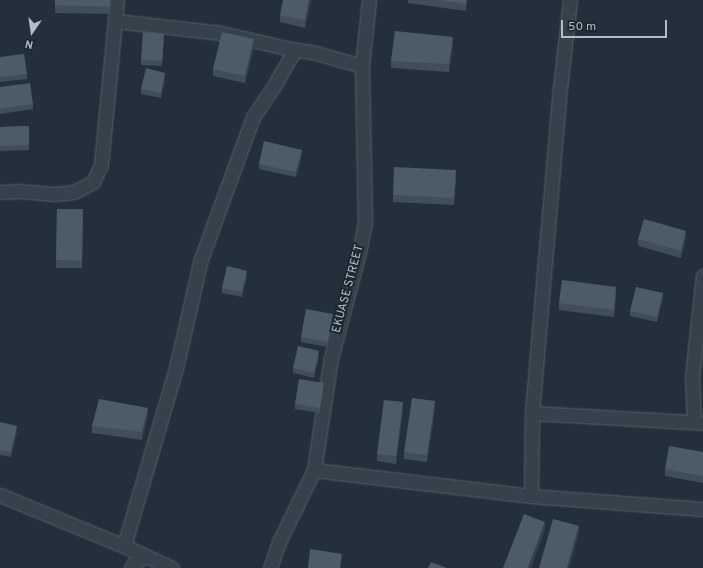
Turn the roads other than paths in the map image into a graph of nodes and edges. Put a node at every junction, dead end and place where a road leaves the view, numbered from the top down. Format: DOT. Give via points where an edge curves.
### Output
graph roads {
  1 [pos="117,0"];
  2 [pos="369,0"];
  3 [pos="570,0"];
  4 [pos="116,21"];
  5 [pos="296,50"];
  6 [pos="362,66"];
  7 [pos="0,192"];
  8 [pos="703,276"];
  9 [pos="532,413"];
  10 [pos="698,422"];
  11 [pos="314,470"];
  12 [pos="0,495"];
  13 [pos="531,496"];
  14 [pos="703,509"];
  15 [pos="124,546"];
  16 [pos="145,556"];
  17 [pos="131,568"];
  18 [pos="172,568"];
  19 [pos="270,568"];
  1 -- 4 [label="street"];
  2 -- 6 [label="street, EKUASE STREET"];
  3 -- 9 [label="street"];
  4 -- 5 [label="street" via="221,33"];
  4 -- 7 [label="street" via="101,165 92,182 74,192"];
  5 -- 6 [label="street"];
  5 -- 15 [label="street" via="253,117 202,259 176,368"];
  6 -- 11 [label="street, EKUASE STREET" via="365,223 331,358"];
  8 -- 10 [label="street" via="692,377"];
  9 -- 10 [label="street"];
  9 -- 13 [label="street"];
  11 -- 13 [label="street"];
  11 -- 19 [label="street, EKUASE STREET" via="279,542"];
  12 -- 15 [label="street"];
  13 -- 14 [label="street"];
  15 -- 16 [label="street"];
  16 -- 17 [label="street"];
  16 -- 18 [label="street"];
}
